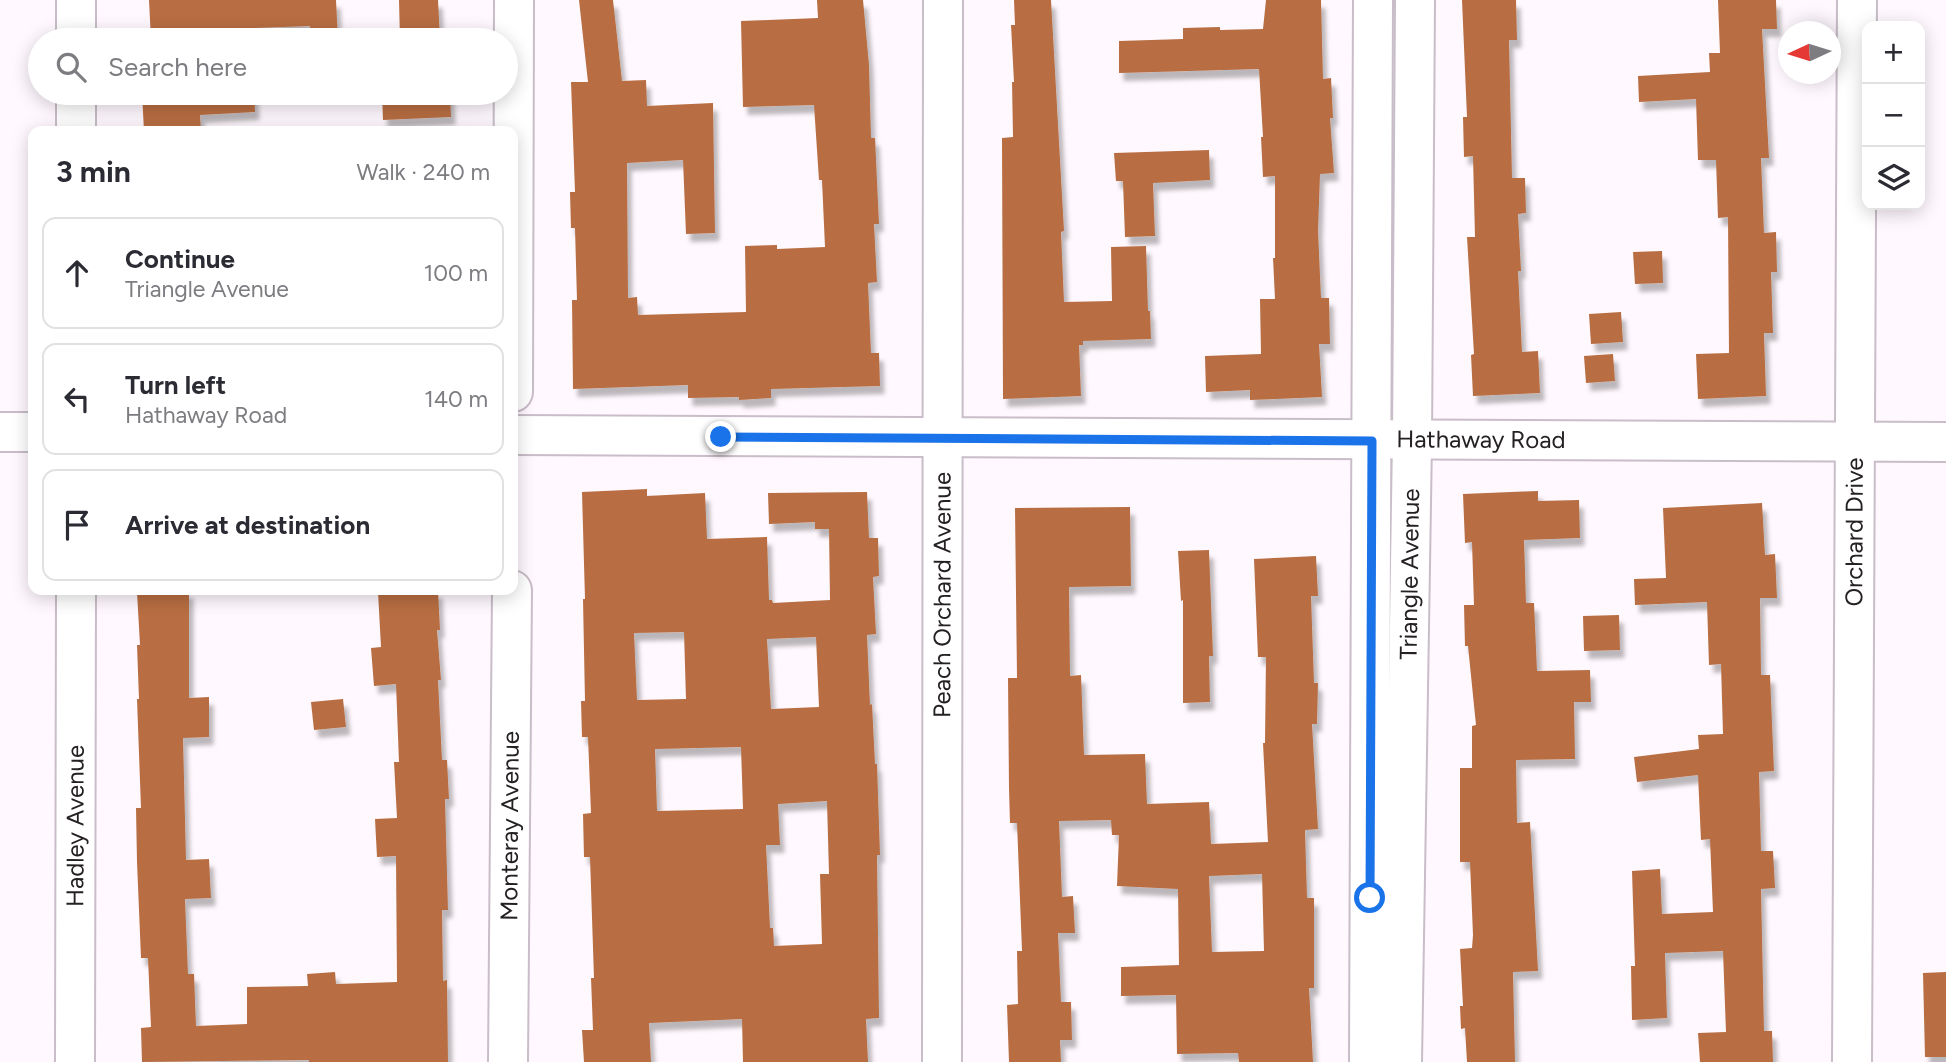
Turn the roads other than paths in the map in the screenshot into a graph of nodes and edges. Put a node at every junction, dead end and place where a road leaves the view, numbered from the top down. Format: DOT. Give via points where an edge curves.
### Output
graph roads {
  1 [pos="76,0"];
  2 [pos="513,0"];
  3 [pos="943,0"];
  4 [pos="1373,0"];
  5 [pos="1415,0"];
  6 [pos="1857,0"];
  7 [pos="76,28"];
  8 [pos="513,28"];
  9 [pos="76,105"];
  10 [pos="513,105"];
  11 [pos="76,126"];
  12 [pos="513,126"];
  13 [pos="0,432"];
  14 [pos="28,432"];
  15 [pos="518,435"];
  16 [pos="943,438"];
  17 [pos="1372,441"];
  18 [pos="1412,441"];
  19 [pos="1855,442"];
  20 [pos="1946,442"];
  21 [pos="76,595"];
  22 [pos="512,595"];
  23 [pos="1387,898"];
  24 [pos="75,1062"];
  25 [pos="508,1062"];
  26 [pos="942,1062"];
  27 [pos="1369,1062"];
  28 [pos="1402,1062"];
  29 [pos="1852,1062"];
  1 -- 7 [label="street"];
  2 -- 8 [label="street"];
  3 -- 16 [label="street, Peach Orchard Avenue"];
  4 -- 17 [label="street, Triangle Avenue"];
  5 -- 18 [label="street, Triangle Avenue"];
  6 -- 19 [label="street, Orchard Drive"];
  9 -- 11 [label="street"];
  10 -- 12 [label="street"];
  13 -- 14 [label="street"];
  15 -- 16 [label="street, Hathaway Road"];
  16 -- 17 [label="street, Hathaway Road"];
  16 -- 26 [label="street, Peach Orchard Avenue"];
  17 -- 18 [label="street, Hathaway Road"];
  17 -- 23 [label="street, Triangle Avenue"];
  18 -- 19 [label="street, Hathaway Road"];
  18 -- 23 [label="street, Triangle Avenue"];
  19 -- 20 [label="street, Hathaway Road"];
  19 -- 29 [label="street, Orchard Drive"];
  21 -- 24 [label="street, Hadley Avenue"];
  22 -- 25 [label="street, Monteray Avenue"];
  23 -- 27 [label="street, Triangle Avenue"];
  23 -- 28 [label="street, Triangle Avenue"];
}
